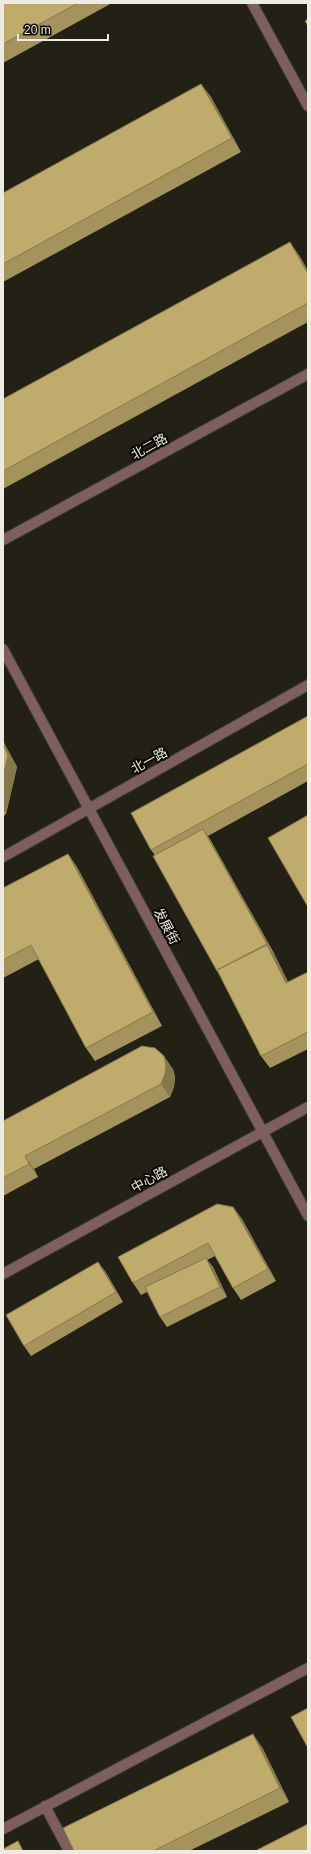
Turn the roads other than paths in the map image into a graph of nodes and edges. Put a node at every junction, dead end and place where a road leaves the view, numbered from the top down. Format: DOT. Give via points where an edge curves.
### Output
graph roads {
  1 [pos="252,3"];
  2 [pos="308,106"];
  3 [pos="308,374"];
  4 [pos="3,540"];
  5 [pos="3,649"];
  6 [pos="308,685"];
  7 [pos="89,809"];
  8 [pos="3,857"];
  9 [pos="308,1107"];
  10 [pos="262,1132"];
  11 [pos="308,1216"];
  12 [pos="3,1274"];
  13 [pos="308,1668"];
  14 [pos="45,1806"];
  15 [pos="3,1829"];
  16 [pos="69,1851"];
  1 -- 2 [label="street"];
  3 -- 4 [label="street, 北二路"];
  5 -- 7 [label="street, 发展街"];
  6 -- 7 [label="street, 北一路"];
  7 -- 8 [label="street, 北一路"];
  7 -- 10 [label="street, 发展街"];
  9 -- 10 [label="street, 中心路"];
  10 -- 11 [label="street, 发展街"];
  10 -- 12 [label="street, 中心路"];
  13 -- 14 [label="street"];
  14 -- 15 [label="street"];
  14 -- 16 [label="street"];
}
